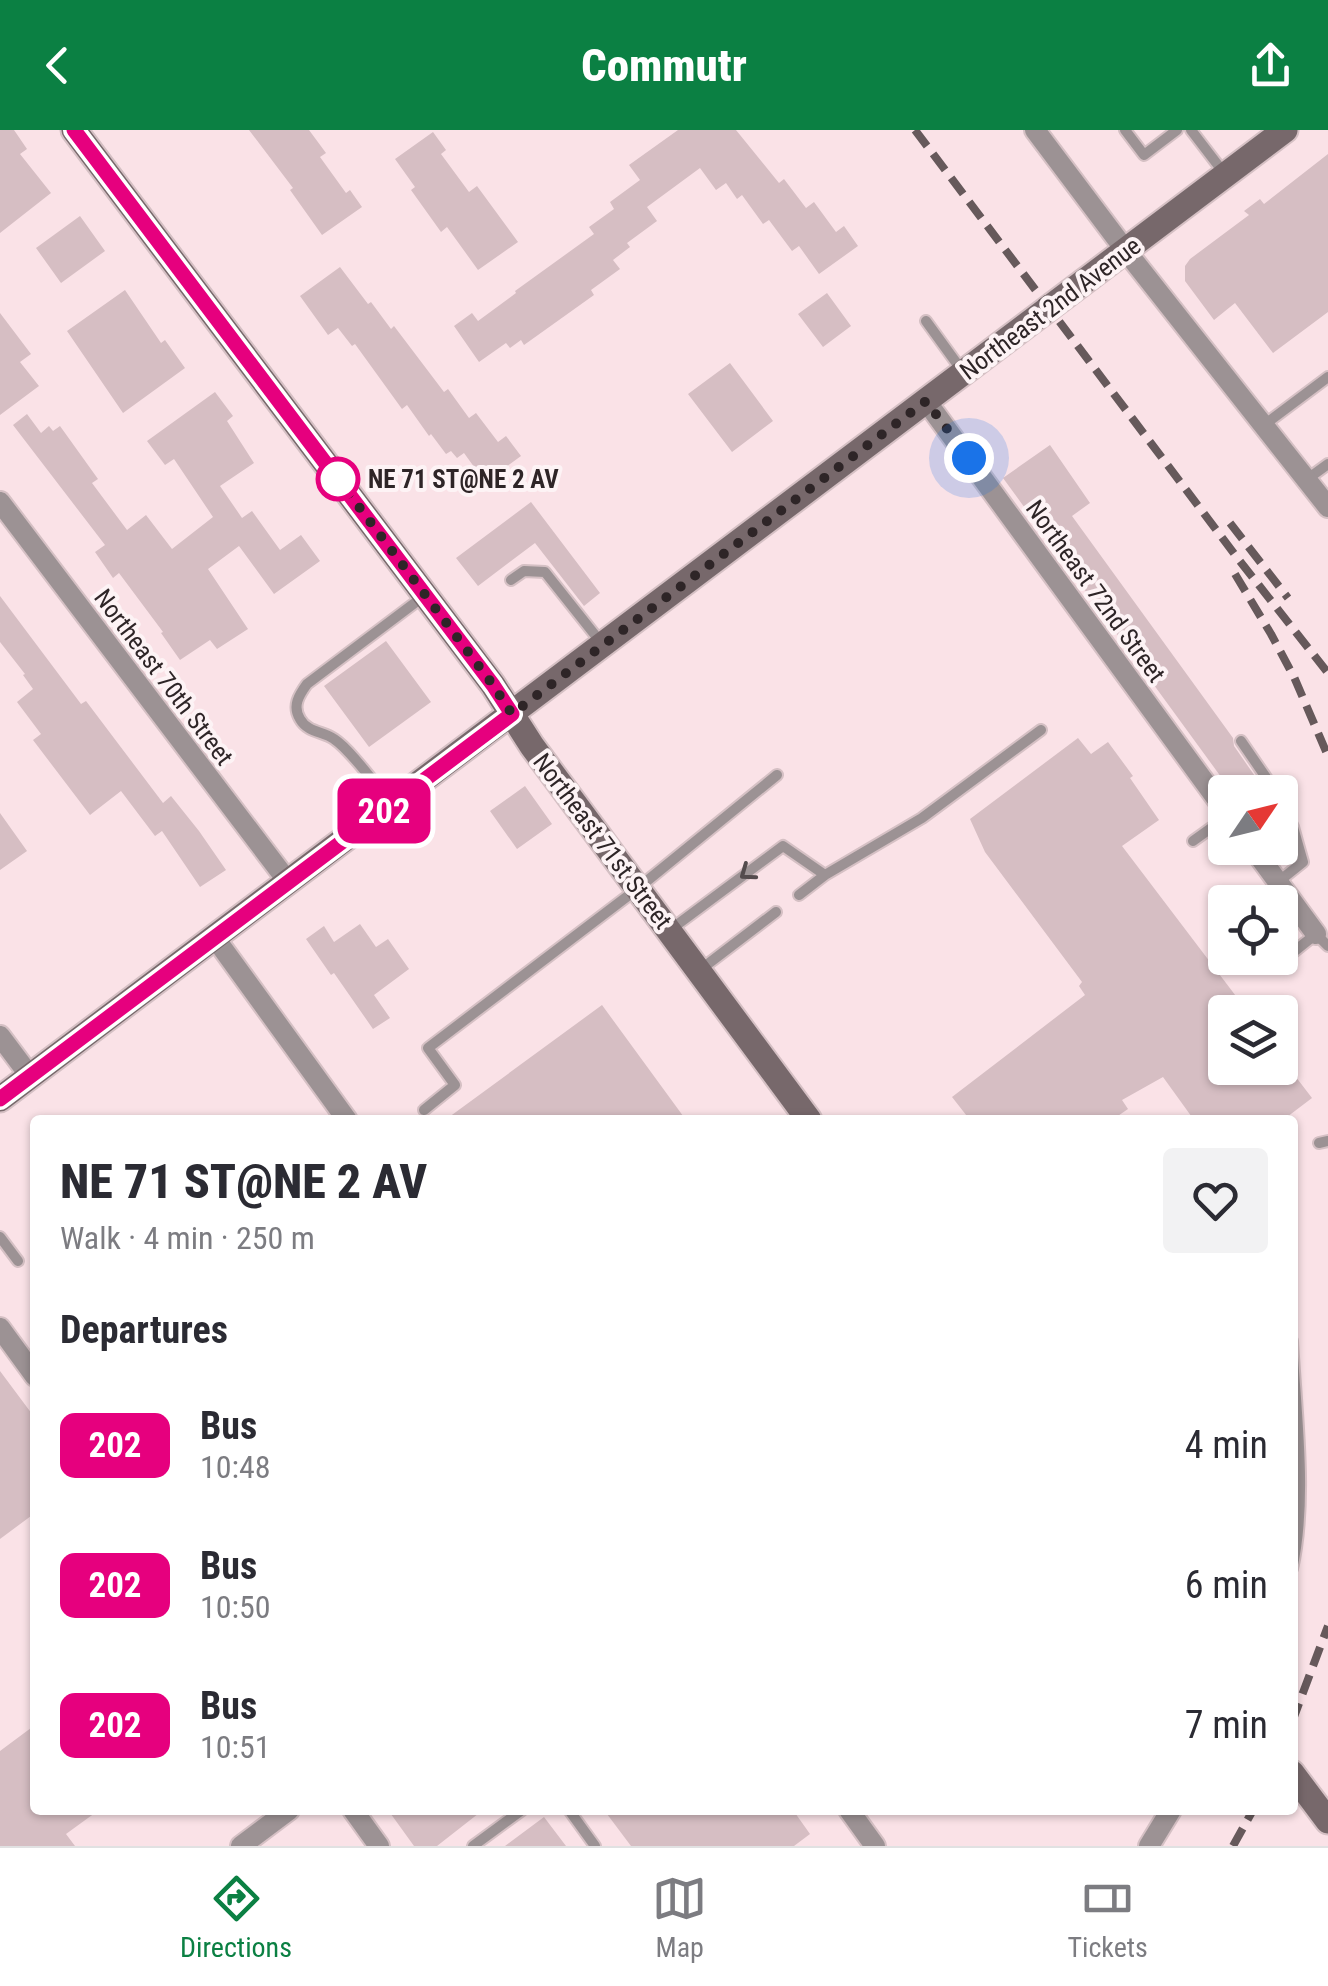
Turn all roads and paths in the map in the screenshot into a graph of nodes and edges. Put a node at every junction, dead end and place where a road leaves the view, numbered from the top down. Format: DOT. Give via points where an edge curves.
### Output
graph roads {
  1 [pos="1035,130"];
  2 [pos="1125,130"];
  3 [pos="1177,130"];
  4 [pos="1191,130"];
  5 [pos="1285,130"];
  6 [pos="84,134"];
  7 [pos="1225,175"];
  8 [pos="1126,251"];
  9 [pos="926,321"];
  10 [pos="963,373"];
  11 [pos="1328,376"];
  12 [pos="926,401"];
  13 [pos="1263,426"];
  14 [pos="1328,464"];
  15 [pos="1306,480"];
  16 [pos="0,502"];
  17 [pos="1328,507"];
  18 [pos="511,580"];
  19 [pos="425,596"];
  20 [pos="603,646"];
  21 [pos="512,714"];
  22 [pos="1042,730"];
  23 [pos="1241,742"];
  24 [pos="1264,775"];
  25 [pos="777,776"];
  26 [pos="1208,786"];
  27 [pos="393,804"];
  28 [pos="1208,830"];
  29 [pos="1192,841"];
  30 [pos="1298,843"];
  31 [pos="1265,865"];
  32 [pos="826,875"];
  33 [pos="1278,882"];
  34 [pos="289,883"];
  35 [pos="637,889"];
  36 [pos="799,895"];
  37 [pos="776,912"];
  38 [pos="670,930"];
  39 [pos="215,938"];
  40 [pos="1322,940"];
  41 [pos="1298,953"];
  42 [pos="699,970"];
  43 [pos="0,1036"];
  44 [pos="30,1076"];
  45 [pos="0,1099"];
  46 [pos="424,1110"];
  47 [pos="343,1115"];
  48 [pos="805,1115"];
  49 [pos="0,1237"];
  50 [pos="18,1261"];
  51 [pos="0,1328"];
  52 [pos="30,1369"];
  53 [pos="1298,1469"];
  54 [pos="1298,1545"];
  55 [pos="1298,1780"];
  56 [pos="281,1815"];
  57 [pos="357,1815"];
  58 [pos="515,1815"];
  59 [pos="574,1815"];
  60 [pos="853,1815"];
  61 [pos="1168,1815"];
  62 [pos="1327,1818"];
  63 [pos="241,1846"];
  64 [pos="379,1846"];
  65 [pos="472,1846"];
  66 [pos="596,1846"];
  67 [pos="875,1846"];
  68 [pos="1149,1846"];
  1 -- 8 [label="street"];
  2 -- 3 [label="lane" via="1144,155"];
  4 -- 7 [label="lane"];
  5 -- 7 [label="main road, Northeast 2nd Avenue"];
  6 -- 19 [label="main road, Northeast 71st Street"];
  7 -- 8 [label="main road, Northeast 2nd Avenue"];
  8 -- 10 [label="main road, Northeast 2nd Avenue"];
  8 -- 13 [label="street"];
  9 -- 10 [label="lane"];
  10 -- 12 [label="main road, Northeast 2nd Avenue"];
  11 -- 13 [label="lane"];
  12 -- 20 [label="main road, Northeast 2nd Avenue"];
  12 -- 26 [label="street, Northeast 72nd Street" via="976,453"];
  13 -- 15 [label="street"];
  14 -- 15 [label="lane"];
  15 -- 17 [label="street"];
  16 -- 34 [label="street, Northeast 70th Street"];
  18 -- 20 [label="lane" via="524,571 545,572"];
  19 -- 21 [label="main road, Northeast 71st Street"];
  19 -- 27 [label="lane" via="307,684 296,705 310,730 332,737"];
  20 -- 21 [label="main road, Northeast 2nd Avenue"];
  21 -- 27 [label="main road, Northeast 2nd Avenue"];
  21 -- 35 [label="main road, Northeast 71st Street"];
  22 -- 32 [label="lane" via="922,818"];
  23 -- 24 [label="lane"];
  25 -- 35 [label="lane"];
  27 -- 34 [label="main road, Northeast 2nd Avenue"];
  28 -- 29 [label="lane"];
  30 -- 33 [label="lane" via="1304,862"];
  31 -- 33 [label="street"];
  32 -- 36 [label="lane"];
  32 -- 38 [label="lane, one-way" via="784,846"];
  33 -- 40 [label="street"];
  34 -- 39 [label="main road, Northeast 2nd Avenue"];
  35 -- 38 [label="main road, Northeast 71st Street"];
  35 -- 46 [label="lane" via="428,1048 455,1085"];
  37 -- 42 [label="lane"];
  38 -- 42 [label="main road, Northeast 71st Street"];
  39 -- 44 [label="main road, Northeast 2nd Avenue"];
  39 -- 47 [label="street"];
  40 -- 41 [label="lane"];
  42 -- 48 [label="main road, Northeast 71st Street"];
  43 -- 44 [label="street"];
  44 -- 45 [label="main road, Northeast 2nd Avenue"];
  49 -- 50 [label="lane"];
  51 -- 52 [label="street"];
  53 -- 54 [label="lane"];
  55 -- 62 [label="main road"];
  56 -- 63 [label="street"];
  57 -- 64 [label="street"];
  58 -- 65 [label="lane"];
  59 -- 66 [label="lane"];
  60 -- 67 [label="street"];
  61 -- 68 [label="street"];
}
